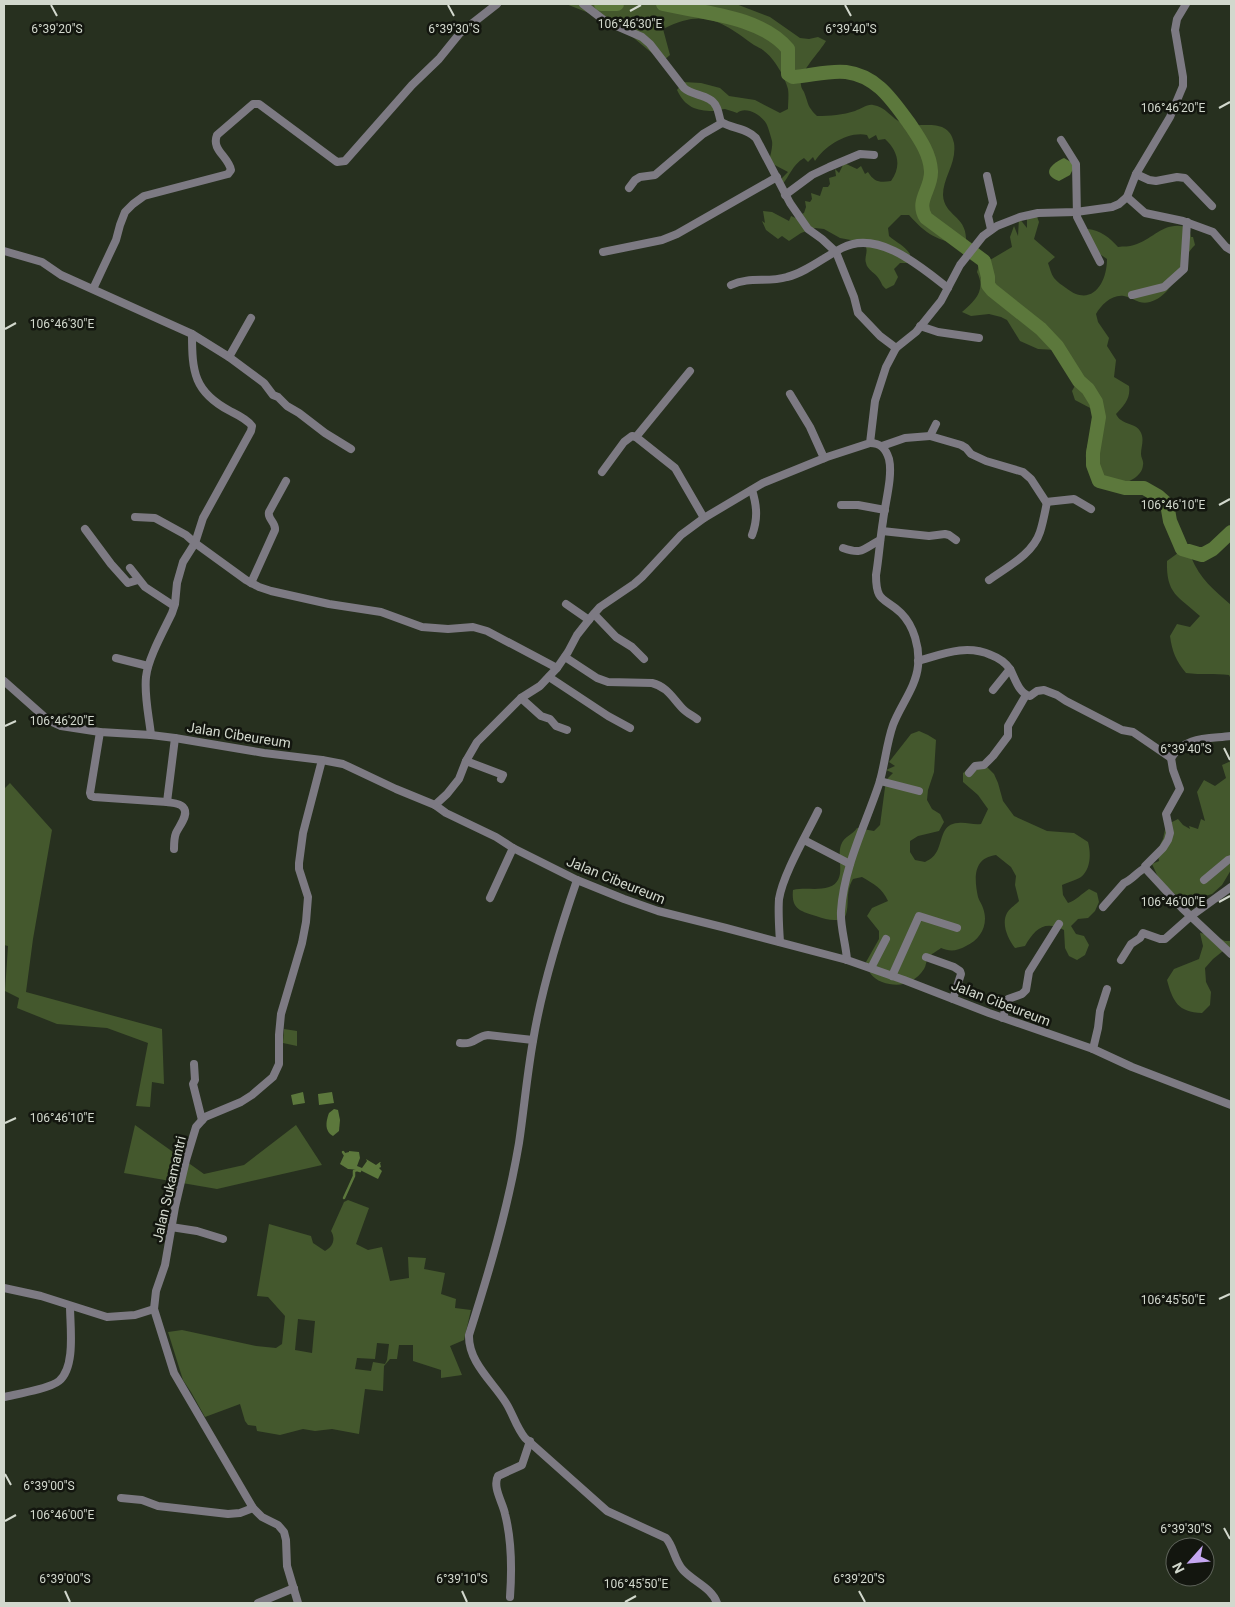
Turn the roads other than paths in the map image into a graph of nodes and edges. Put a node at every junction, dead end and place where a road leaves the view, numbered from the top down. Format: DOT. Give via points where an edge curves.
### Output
graph roads {
  1 [pos="497,4"];
  2 [pos="583,4"];
  3 [pos="1186,4"];
  4 [pos="722,123"];
  5 [pos="1061,140"];
  6 [pos="874,155"];
  7 [pos="1136,174"];
  8 [pos="987,176"];
  9 [pos="777,177"];
  10 [pos="629,188"];
  11 [pos="785,195"];
  12 [pos="1127,197"];
  13 [pos="1212,206"];
  14 [pos="1076,212"];
  15 [pos="1187,222"];
  16 [pos="991,229"];
  17 [pos="1231,250"];
  18 [pos="4,251"];
  19 [pos="603,252"];
  20 [pos="836,252"];
  21 [pos="1100,262"];
  22 [pos="730,285"];
  23 [pos="948,288"];
  24 [pos="93,289"];
  25 [pos="1132,295"];
  26 [pos="251,318"];
  27 [pos="920,326"];
  28 [pos="192,334"];
  29 [pos="979,338"];
  30 [pos="896,348"];
  31 [pos="229,357"];
  32 [pos="690,371"];
  33 [pos="790,394"];
  34 [pos="936,424"];
  35 [pos="930,436"];
  36 [pos="636,437"];
  37 [pos="870,442"];
  38 [pos="882,446"];
  39 [pos="351,449"];
  40 [pos="824,458"];
  41 [pos="602,472"];
  42 [pos="286,481"];
  43 [pos="752,490"];
  44 [pos="1047,502"];
  45 [pos="841,505"];
  46 [pos="1091,509"];
  47 [pos="885,510"];
  48 [pos="135,517"];
  49 [pos="704,518"];
  50 [pos="85,529"];
  51 [pos="882,531"];
  52 [pos="752,535"];
  53 [pos="880,540"];
  54 [pos="956,540"];
  55 [pos="195,543"];
  56 [pos="843,548"];
  57 [pos="130,568"];
  58 [pos="138,580"];
  59 [pos="989,580"];
  60 [pos="251,583"];
  61 [pos="566,604"];
  62 [pos="174,606"];
  63 [pos="591,617"];
  64 [pos="565,657"];
  65 [pos="116,658"];
  66 [pos="644,659"];
  67 [pos="918,661"];
  68 [pos="148,666"];
  69 [pos="557,668"];
  70 [pos="1010,669"];
  71 [pos="549,676"];
  72 [pos="6,686"];
  73 [pos="993,690"];
  74 [pos="1026,695"];
  75 [pos="521,698"];
  76 [pos="697,719"];
  77 [pos="630,728"];
  78 [pos="567,730"];
  79 [pos="100,732"];
  80 [pos="152,735"];
  81 [pos="1231,736"];
  82 [pos="175,738"];
  83 [pos="1171,758"];
  84 [pos="322,760"];
  85 [pos="466,761"];
  86 [pos="969,773"];
  87 [pos="501,779"];
  88 [pos="880,781"];
  89 [pos="919,791"];
  90 [pos="167,802"];
  91 [pos="435,805"];
  92 [pos="818,811"];
  93 [pos="804,840"];
  94 [pos="513,848"];
  95 [pos="174,850"];
  96 [pos="1231,860"];
  97 [pos="850,864"];
  98 [pos="1145,868"];
  99 [pos="577,880"];
  100 [pos="1204,880"];
  101 [pos="1231,887"];
  102 [pos="490,898"];
  103 [pos="1103,906"];
  104 [pos="1191,916"];
  105 [pos="1059,924"];
  106 [pos="957,928"];
  107 [pos="886,939"];
  108 [pos="780,942"];
  109 [pos="1231,954"];
  110 [pos="926,957"];
  111 [pos="847,960"];
  112 [pos="1120,960"];
  113 [pos="871,968"];
  114 [pos="892,976"];
  115 [pos="1106,990"];
  116 [pos="953,999"];
  117 [pos="1003,1018"];
  118 [pos="533,1040"];
  119 [pos="460,1043"];
  120 [pos="1093,1049"];
  121 [pos="194,1064"];
  122 [pos="1231,1105"];
  123 [pos="202,1120"];
  124 [pos="171,1227"];
  125 [pos="223,1239"];
  126 [pos="4,1288"];
  127 [pos="70,1306"];
  128 [pos="154,1309"];
  129 [pos="4,1398"];
  130 [pos="530,1441"];
  131 [pos="121,1498"];
  132 [pos="253,1508"];
  133 [pos="294,1588"];
  134 [pos="510,1597"];
  135 [pos="258,1603"];
  136 [pos="298,1603"];
  137 [pos="717,1603"];
  1 -- 24 [label="street" via="460,33 345,161 337,162 259,104 253,104 215,140 217,149 230,164 228,174 144,196 133,204 125,212"];
  2 -- 4 [label="street" via="605,21 642,37 684,88 714,103"];
  3 -- 7 [label="street" via="1176,19 1175,30 1183,86 1170,116"];
  4 -- 9 [label="street" via="754,135"];
  4 -- 10 [label="street" via="706,132 655,175 640,177"];
  5 -- 14 [label="street" via="1076,164"];
  6 -- 11 [label="street" via="860,154 829,167"];
  7 -- 12 [label="street"];
  7 -- 13 [label="street" via="1156,181 1185,178"];
  8 -- 16 [label="street" via="993,200 988,216"];
  9 -- 11 [label="street"];
  9 -- 19 [label="street" via="677,234"];
  11 -- 20 [label="street" via="808,229"];
  12 -- 14 [label="street" via="1112,207"];
  12 -- 15 [label="street" via="1145,213"];
  14 -- 16 [label="street" via="1028,215"];
  14 -- 21 [label="street"];
  15 -- 17 [label="street" via="1213,232"];
  15 -- 25 [label="street" via="1184,269 1164,287"];
  16 -- 23 [label="street" via="967,254"];
  18 -- 24 [label="street" via="42,262 61,275"];
  20 -- 22 [label="street" via="788,277 753,279"];
  20 -- 23 [label="street" via="856,244 891,249"];
  20 -- 30 [label="street" via="858,313"];
  23 -- 27 [label="street"];
  24 -- 28 [label="street"];
  26 -- 31 [label="street"];
  27 -- 29 [label="street"];
  27 -- 30 [label="street"];
  28 -- 31 [label="street"];
  28 -- 55 [label="street" via="194,369 201,387 216,404 252,426 203,518"];
  30 -- 37 [label="street" via="878,389"];
  31 -- 39 [label="street" via="287,406"];
  32 -- 36 [label="street"];
  33 -- 40 [label="street"];
  34 -- 35 [label="street"];
  35 -- 38 [label="street" via="905,438"];
  35 -- 44 [label="street" via="961,445 986,461 1022,472 1031,478"];
  36 -- 41 [label="street" via="626,440"];
  36 -- 49 [label="street" via="675,468"];
  37 -- 38 [label="street"];
  37 -- 40 [label="street"];
  38 -- 47 [label="street" via="890,469"];
  40 -- 43 [label="street"];
  42 -- 60 [label="street" via="269,512 275,530"];
  43 -- 49 [label="street"];
  43 -- 52 [label="street" via="756,519"];
  44 -- 46 [label="street" via="1074,499"];
  44 -- 59 [label="street" via="1035,542 1024,555"];
  45 -- 47 [label="street"];
  47 -- 51 [label="street"];
  48 -- 55 [label="street" via="155,518"];
  49 -- 63 [label="street" via="681,535 634,584"];
  50 -- 58 [label="street" via="128,583"];
  51 -- 53 [label="street"];
  51 -- 54 [label="street" via="929,536 945,534"];
  53 -- 56 [label="street" via="860,552"];
  53 -- 67 [label="street" via="876,575 878,591 883,600 906,619 915,638"];
  55 -- 60 [label="street"];
  55 -- 62 [label="street" via="179,573"];
  57 -- 58 [label="street"];
  58 -- 62 [label="street"];
  60 -- 69 [label="street" via="271,591 381,612 422,627 472,627 487,631"];
  61 -- 63 [label="street"];
  62 -- 68 [label="street"];
  63 -- 64 [label="street"];
  63 -- 66 [label="street"];
  64 -- 69 [label="street"];
  64 -- 76 [label="street" via="596,678 608,682 658,685"];
  65 -- 68 [label="street"];
  67 -- 70 [label="street" via="954,650 975,650 999,658"];
  67 -- 88 [label="street" via="915,680 887,744"];
  68 -- 80 [label="street" via="146,689"];
  69 -- 71 [label="street"];
  70 -- 73 [label="street"];
  70 -- 74 [label="street"];
  71 -- 75 [label="street"];
  71 -- 77 [label="street"];
  72 -- 79 [label="street, Jalan Cibeureum" via="54,723"];
  74 -- 83 [label="street" via="1044,690 1056,695 1122,730 1133,732"];
  74 -- 86 [label="street" via="1008,726 1008,736 984,765 975,766"];
  75 -- 78 [label="street" via="541,716"];
  75 -- 85 [label="street" via="477,742"];
  79 -- 80 [label="street, Jalan Cibeureum"];
  79 -- 90 [label="street" via="91,796"];
  80 -- 82 [label="street, Jalan Cibeureum"];
  81 -- 83 [label="street" via="1194,741 1177,750"];
  82 -- 84 [label="street, Jalan Cibeureum"];
  82 -- 90 [label="street"];
  83 -- 98 [label="street" via="1180,789 1166,814 1170,837"];
  84 -- 91 [label="street, Jalan Cibeureum" via="343,764"];
  84 -- 123 [label="street" via="303,833 299,863 308,897 306,922 281,1014 279,1064 273,1077 252,1095"];
  85 -- 87 [label="street" via="503,775"];
  85 -- 91 [label="street" via="453,788"];
  88 -- 89 [label="street"];
  88 -- 97 [label="street"];
  90 -- 95 [label="street" via="183,806 185,813 175,836"];
  91 -- 94 [label="street, Jalan Cibeureum"];
  92 -- 93 [label="street"];
  93 -- 97 [label="street"];
  93 -- 108 [label="street" via="780,897"];
  94 -- 99 [label="street, Jalan Cibeureum"];
  94 -- 102 [label="street"];
  96 -- 100 [label="street"];
  97 -- 111 [label="street" via="841,912"];
  98 -- 103 [label="street" via="1124,883"];
  98 -- 104 [label="street"];
  99 -- 108 [label="street, Jalan Cibeureum" via="658,911"];
  99 -- 118 [label="street" via="551,964"];
  101 -- 104 [label="street"];
  104 -- 109 [label="street"];
  104 -- 112 [label="street" via="1165,939 1144,933"];
  105 -- 117 [label="street" via="1029,972 1026,990 1008,999"];
  106 -- 114 [label="street" via="920,912"];
  107 -- 113 [label="street"];
  108 -- 111 [label="street, Jalan Cibeureum"];
  110 -- 116 [label="street" via="960,971"];
  111 -- 113 [label="street, Jalan Cibeureum"];
  113 -- 114 [label="street, Jalan Cibeureum"];
  114 -- 116 [label="street, Jalan Cibeureum"];
  115 -- 120 [label="street"];
  116 -- 117 [label="street, Jalan Cibeureum"];
  117 -- 120 [label="street, Jalan Cibeureum"];
  118 -- 119 [label="street" via="484,1035 468,1044"];
  118 -- 130 [label="street" via="518,1144 496,1248 469,1342 478,1365"];
  120 -- 122 [label="street, Jalan Cibeureum"];
  121 -- 123 [label="street" via="193,1084"];
  123 -- 124 [label="street, Jalan Sukamantri" via="196,1127 186,1160"];
  124 -- 125 [label="street"];
  124 -- 128 [label="street, Jalan Sukamantri"];
  126 -- 127 [label="street"];
  127 -- 128 [label="street" via="106,1317 135,1315"];
  127 -- 129 [label="street" via="69,1365 61,1380"];
  128 -- 132 [label="street, Jalan Sukamantri" via="174,1373"];
  130 -- 134 [label="street" via="522,1465 498,1476 495,1482 511,1550"];
  130 -- 137 [label="street" via="607,1511 666,1538 677,1563 710,1592"];
  131 -- 132 [label="street" via="228,1514"];
  132 -- 133 [label="street, Jalan Sukamantri" via="284,1532 287,1566"];
  133 -- 135 [label="street"];
  133 -- 136 [label="street, Jalan Sukamantri"];
}
